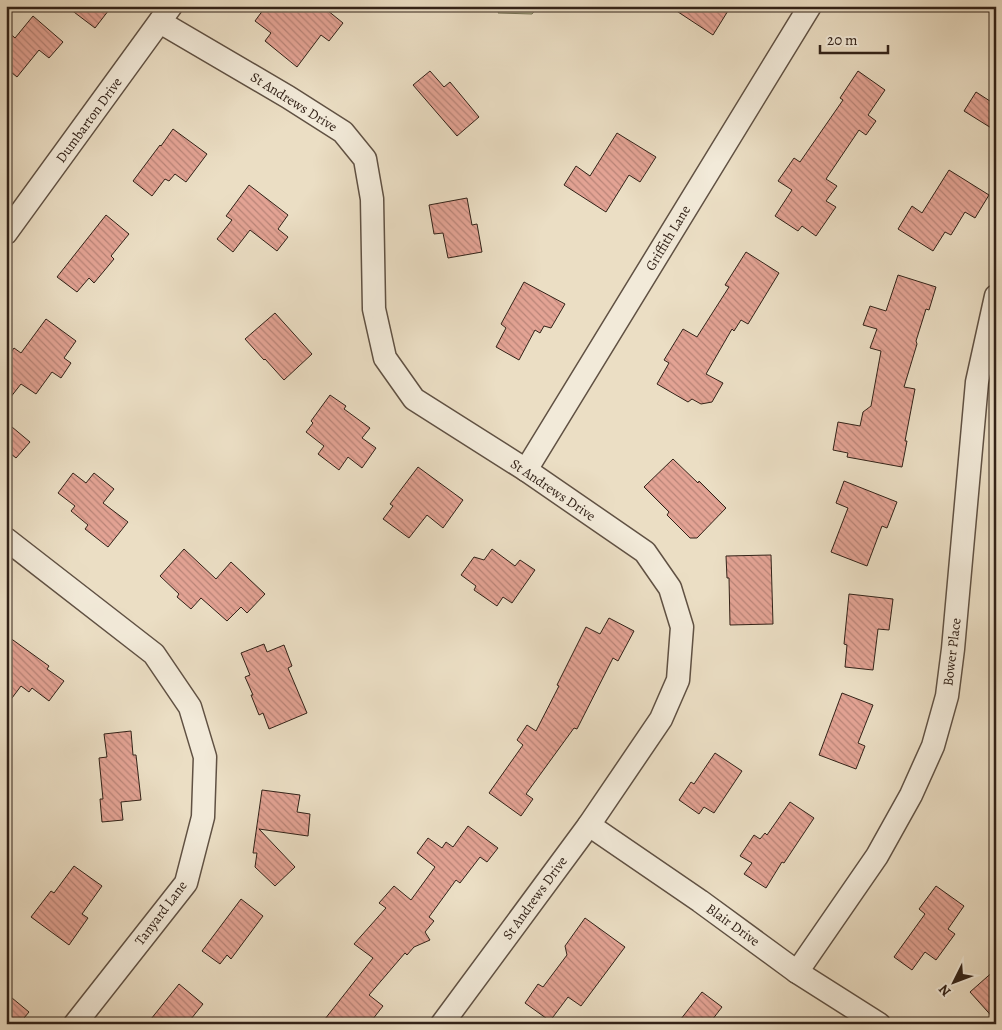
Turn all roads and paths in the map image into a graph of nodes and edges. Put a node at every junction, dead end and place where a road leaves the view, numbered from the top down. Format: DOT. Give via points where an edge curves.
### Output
graph roads {
  1 [pos="810,6"];
  2 [pos="166,14"];
  3 [pos="6,233"];
  4 [pos="996,296"];
  5 [pos="526,470"];
  6 [pos="6,539"];
  7 [pos="589,825"];
  8 [pos="797,972"];
  9 [pos="75,1024"];
  10 [pos="442,1024"];
  11 [pos="878,1024"];
  1 -- 5 [label="street, Griffith Lane"];
  2 -- 3 [label="street, Dumbarton Drive"];
  2 -- 5 [label="street, St Andrews Drive" via="343,132 365,159 372,199 374,310 385,358 414,399"];
  4 -- 8 [label="street, Bower Place" via="977,382 947,696 933,746 911,795 877,856"];
  5 -- 7 [label="street, St Andrews Drive" via="645,552 670,588 682,627 678,680 661,719"];
  6 -- 9 [label="street, Tanyard Lane" via="154,654 190,707 205,757 204,817 186,883"];
  7 -- 8 [label="street, Blair Drive"];
  7 -- 10 [label="street, St Andrews Drive"];
  8 -- 11 [label="street, Blair Drive"];
}
